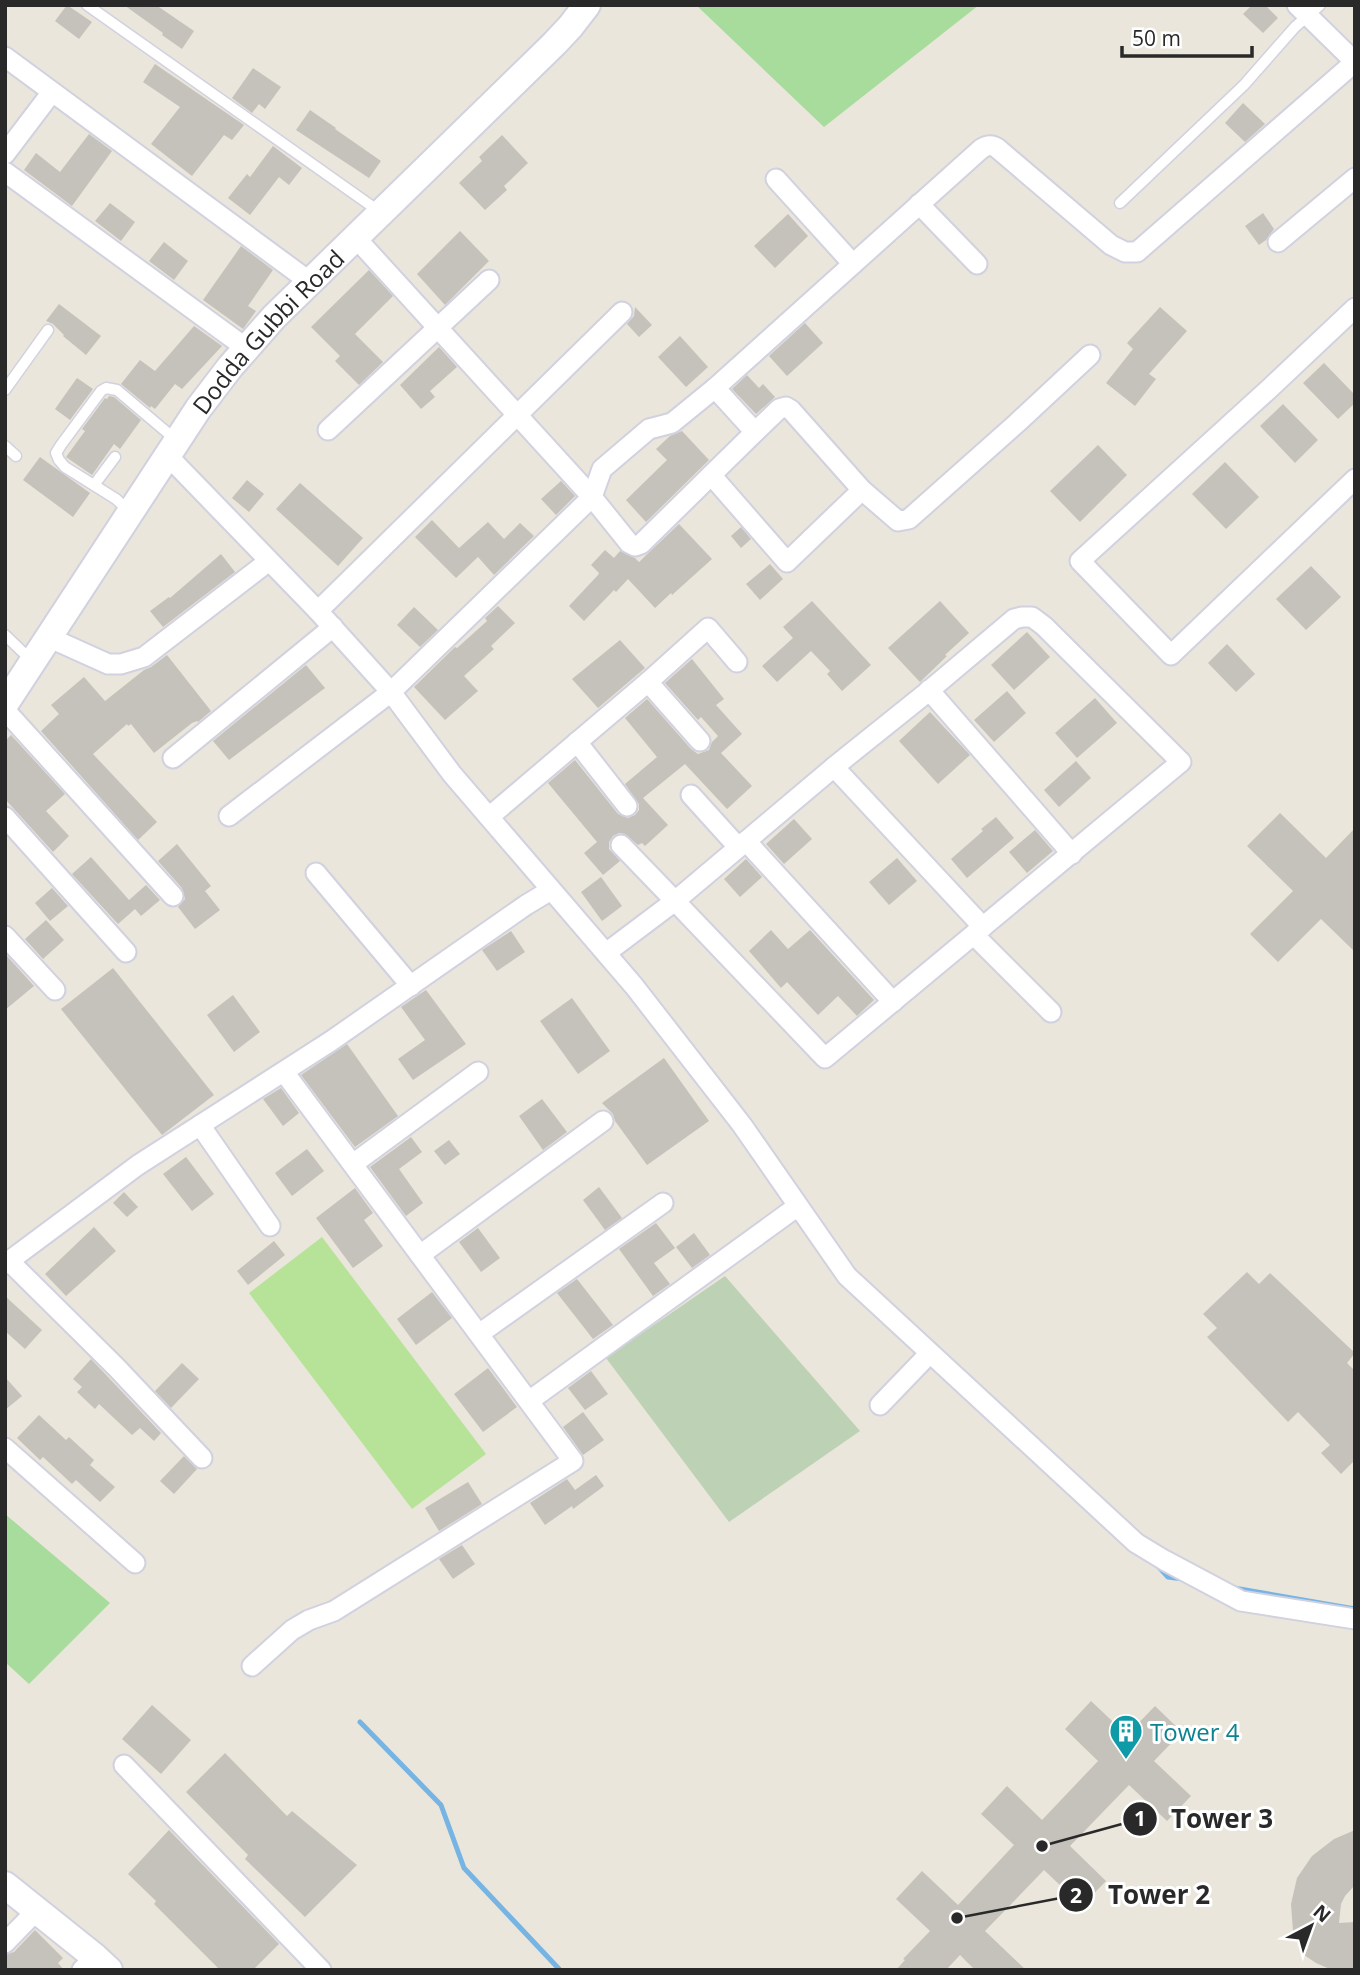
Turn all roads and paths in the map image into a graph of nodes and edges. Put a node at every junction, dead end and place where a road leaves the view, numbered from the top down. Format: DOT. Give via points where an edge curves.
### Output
graph roads {
  1 [pos="87,5"];
  2 [pos="587,5"];
  3 [pos="1308,9"];
  4 [pos="5,57"];
  5 [pos="1355,62"];
  6 [pos="52,92"];
  7 [pos="5,154"];
  8 [pos="5,172"];
  9 [pos="1355,178"];
  10 [pos="776,179"];
  11 [pos="1120,203"];
  12 [pos="919,204"];
  13 [pos="380,212"];
  14 [pos="355,237"];
  15 [pos="1278,242"];
  16 [pos="853,264"];
  17 [pos="977,264"];
  18 [pos="489,280"];
  19 [pos="310,282"];
  20 [pos="1355,308"];
  21 [pos="622,312"];
  22 [pos="438,328"];
  23 [pos="48,330"];
  24 [pos="246,348"];
  25 [pos="1090,355"];
  26 [pos="715,388"];
  27 [pos="5,390"];
  28 [pos="518,415"];
  29 [pos="328,430"];
  30 [pos="755,432"];
  31 [pos="5,446"];
  32 [pos="172,448"];
  33 [pos="16,456"];
  34 [pos="114,457"];
  35 [pos="712,476"];
  36 [pos="1355,479"];
  37 [pos="94,485"];
  38 [pos="862,490"];
  39 [pos="592,497"];
  40 [pos="130,512"];
  41 [pos="269,561"];
  42 [pos="318,611"];
  43 [pos="333,627"];
  44 [pos="5,635"];
  45 [pos="48,637"];
  46 [pos="32,661"];
  47 [pos="737,662"];
  48 [pos="648,682"];
  49 [pos="929,691"];
  50 [pos="391,692"];
  51 [pos="5,704"];
  52 [pos="5,710"];
  53 [pos="700,741"];
  54 [pos="577,742"];
  55 [pos="173,758"];
  56 [pos="834,767"];
  57 [pos="691,795"];
  58 [pos="627,806"];
  59 [pos="229,816"];
  60 [pos="5,817"];
  61 [pos="489,817"];
  62 [pos="742,844"];
  63 [pos="621,845"];
  64 [pos="1072,854"];
  65 [pos="316,873"];
  66 [pos="551,890"];
  67 [pos="173,896"];
  68 [pos="675,901"];
  69 [pos="979,931"];
  70 [pos="5,936"];
  71 [pos="126,952"];
  72 [pos="606,953"];
  73 [pos="411,986"];
  74 [pos="55,990"];
  75 [pos="893,1002"];
  76 [pos="1051,1012"];
  77 [pos="284,1072"];
  78 [pos="478,1072"];
  79 [pos="603,1121"];
  80 [pos="200,1125"];
  81 [pos="353,1164"];
  82 [pos="663,1203"];
  83 [pos="798,1206"];
  84 [pos="270,1226"];
  85 [pos="420,1255"];
  86 [pos="7,1263"];
  87 [pos="479,1334"];
  88 [pos="930,1353"];
  89 [pos="529,1401"];
  90 [pos="880,1405"];
  91 [pos="5,1448"];
  92 [pos="202,1458"];
  93 [pos="135,1563"];
  94 [pos="1355,1619"];
  95 [pos="252,1666"];
  96 [pos="124,1765"];
  97 [pos="5,1885"];
  98 [pos="37,1910"];
  99 [pos="5,1943"];
  100 [pos="95,1965"];
  101 [pos="321,1970"];
  1 -- 13 [label="lane"];
  2 -- 13 [label="main road, Dodda Gubbi Road" via="562,36"];
  3 -- 5 [label="street"];
  3 -- 11 [label="lane" via="1244,85"];
  4 -- 6 [label="street"];
  5 -- 12 [label="street" via="1137,252 1111,246 993,145 981,149"];
  6 -- 7 [label="street"];
  6 -- 19 [label="street"];
  8 -- 24 [label="street"];
  9 -- 15 [label="street"];
  10 -- 16 [label="street"];
  12 -- 16 [label="street"];
  12 -- 17 [label="street"];
  13 -- 14 [label="main road, Dodda Gubbi Road"];
  14 -- 19 [label="main road, Dodda Gubbi Road"];
  14 -- 22 [label="street"];
  16 -- 26 [label="street"];
  18 -- 22 [label="street"];
  19 -- 24 [label="main road, Dodda Gubbi Road"];
  20 -- 36 [label="street" via="1080,561 1171,655"];
  21 -- 28 [label="street"];
  22 -- 28 [label="street"];
  22 -- 29 [label="street"];
  23 -- 27 [label="lane"];
  24 -- 32 [label="main road, Dodda Gubbi Road"];
  25 -- 38 [label="street" via="909,519 898,521"];
  26 -- 30 [label="street"];
  26 -- 39 [label="street" via="672,423 649,429 602,468"];
  28 -- 39 [label="street"];
  28 -- 42 [label="street"];
  30 -- 35 [label="street"];
  30 -- 38 [label="street" via="786,407"];
  31 -- 33 [label="lane"];
  32 -- 37 [label="lane" via="117,390 106,388 56,453 65,467"];
  32 -- 40 [label="main road, Dodda Gubbi Road"];
  32 -- 41 [label="street"];
  34 -- 37 [label="lane"];
  35 -- 38 [label="street" via="787,562"];
  35 -- 39 [label="street" via="635,546"];
  37 -- 40 [label="lane"];
  39 -- 50 [label="street"];
  40 -- 45 [label="main road, Dodda Gubbi Road"];
  41 -- 42 [label="street"];
  41 -- 45 [label="street" via="133,660 108,664"];
  42 -- 43 [label="street"];
  43 -- 50 [label="street"];
  43 -- 55 [label="street"];
  44 -- 46 [label="lane"];
  45 -- 46 [label="main road, Dodda Gubbi Road"];
  46 -- 51 [label="main road, Dodda Gubbi Road"];
  47 -- 48 [label="street" via="708,628"];
  48 -- 53 [label="street"];
  48 -- 54 [label="street"];
  49 -- 56 [label="street"];
  49 -- 64 [label="street"];
  49 -- 64 [label="street" via="1014,620 1032,617 1181,762"];
  50 -- 59 [label="street"];
  50 -- 61 [label="street"];
  52 -- 67 [label="street"];
  54 -- 58 [label="street"];
  54 -- 61 [label="street"];
  56 -- 62 [label="street"];
  56 -- 69 [label="street"];
  57 -- 62 [label="street"];
  60 -- 71 [label="street"];
  61 -- 66 [label="street"];
  62 -- 68 [label="street"];
  62 -- 75 [label="street"];
  63 -- 68 [label="street"];
  64 -- 69 [label="street"];
  65 -- 73 [label="street"];
  66 -- 72 [label="street"];
  66 -- 73 [label="street"];
  68 -- 72 [label="street"];
  68 -- 75 [label="street" via="825,1058"];
  69 -- 75 [label="street"];
  69 -- 76 [label="street"];
  70 -- 74 [label="street"];
  72 -- 83 [label="street" via="742,1125"];
  73 -- 77 [label="street"];
  77 -- 80 [label="street"];
  77 -- 81 [label="street"];
  78 -- 81 [label="street"];
  79 -- 85 [label="street"];
  80 -- 84 [label="street"];
  80 -- 86 [label="street" via="138,1165"];
  81 -- 85 [label="street"];
  82 -- 87 [label="street"];
  83 -- 88 [label="street" via="847,1276"];
  83 -- 89 [label="street"];
  85 -- 87 [label="street"];
  86 -- 92 [label="street" via="116,1367"];
  87 -- 89 [label="street"];
  88 -- 90 [label="street"];
  88 -- 94 [label="street" via="1145,1549 1241,1601"];
  89 -- 95 [label="street" via="573,1461 334,1611 300,1625"];
  91 -- 93 [label="street"];
  96 -- 101 [label="street"];
  97 -- 98 [label="main road"];
  98 -- 99 [label="street"];
  98 -- 100 [label="main road"];
}
